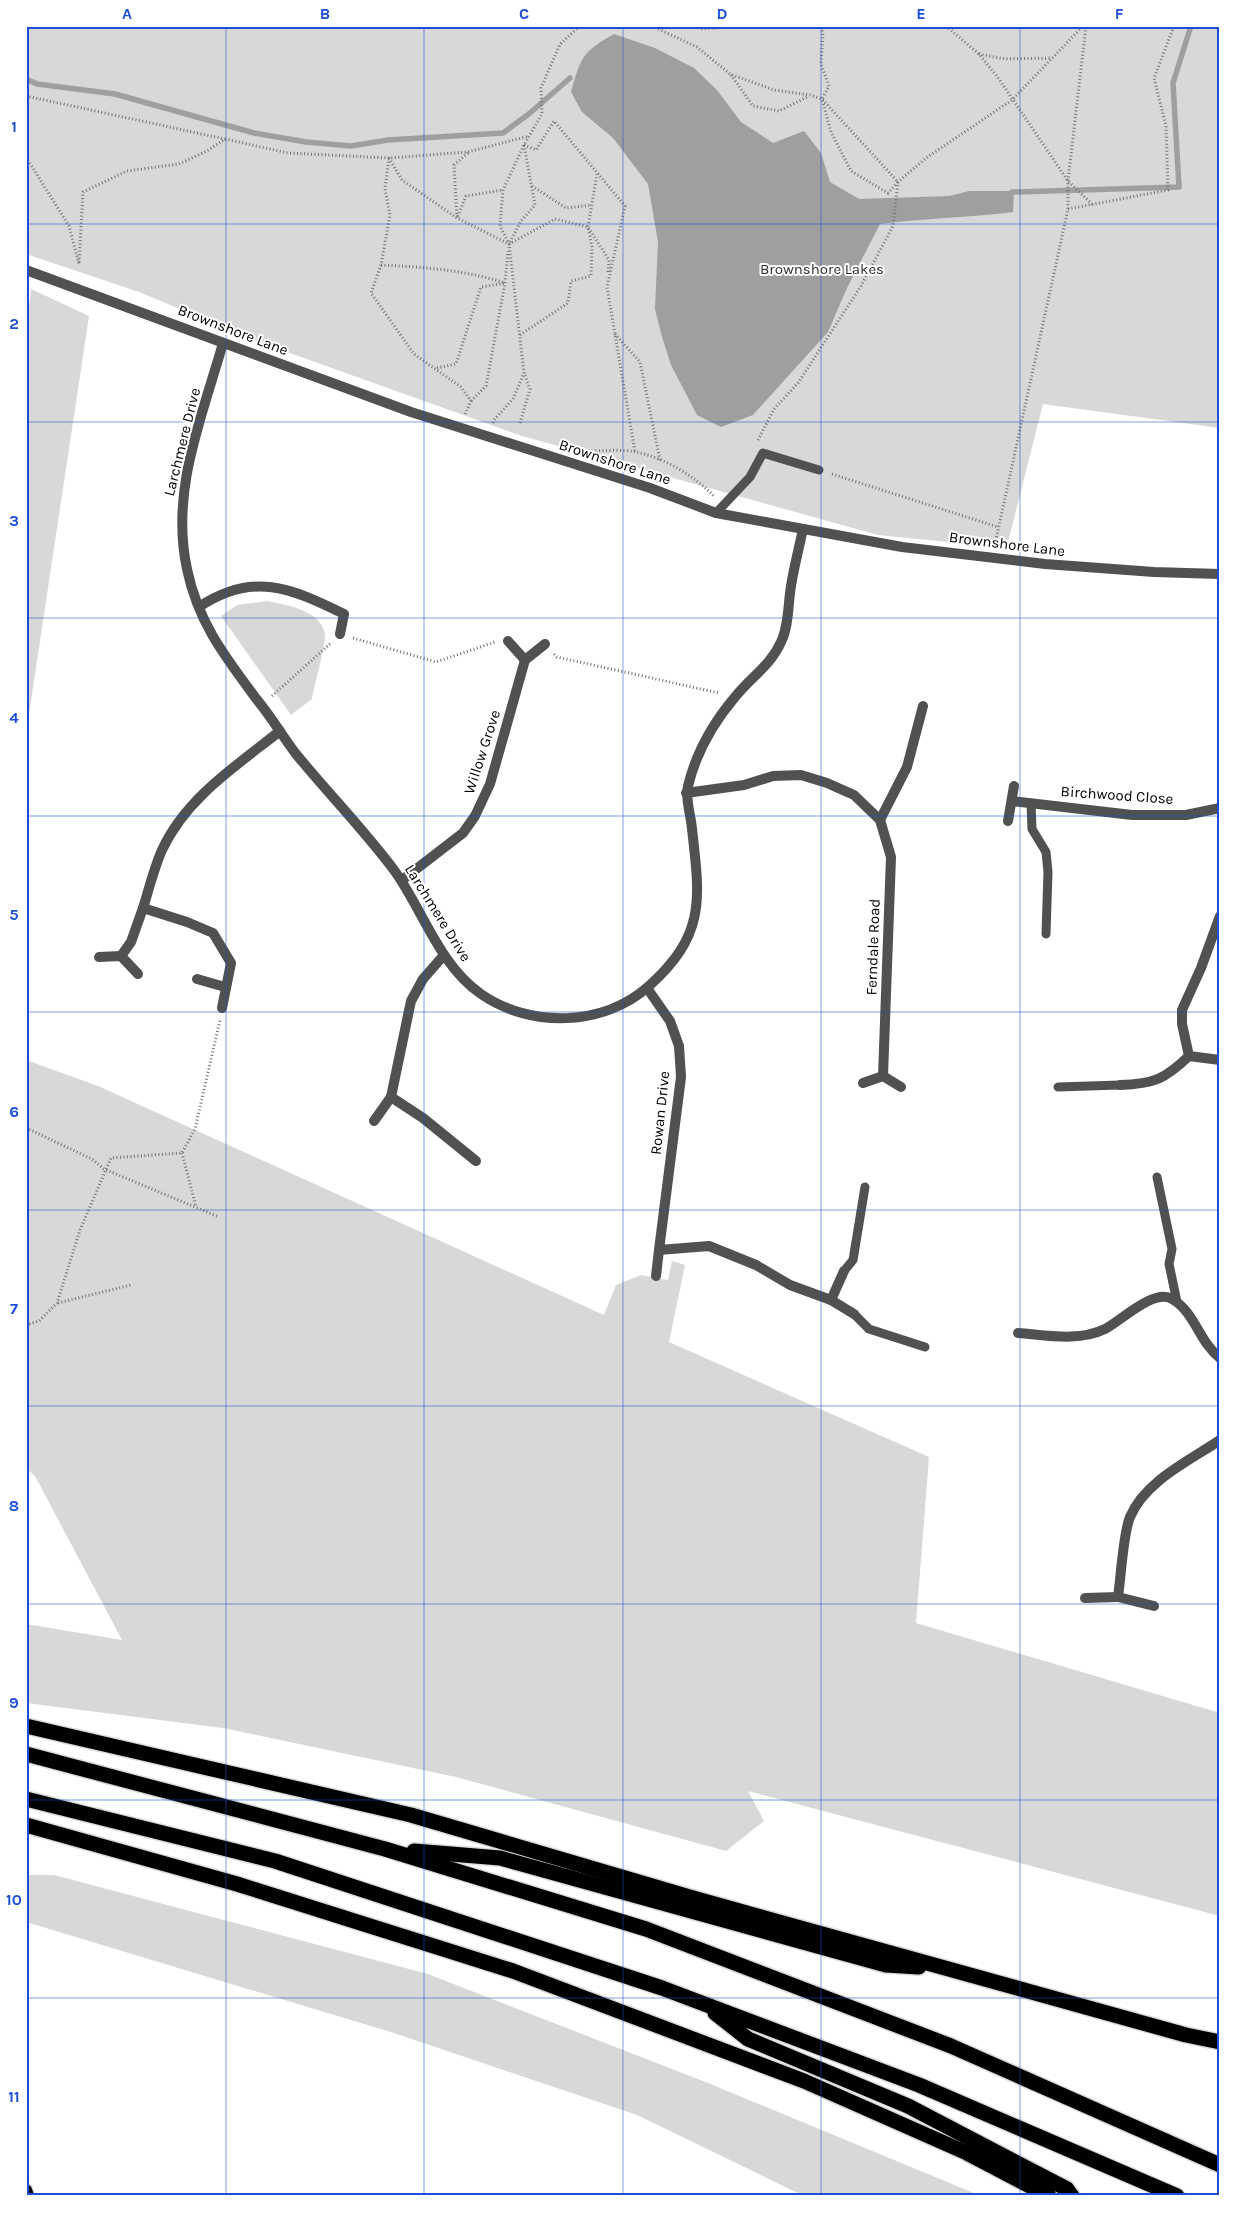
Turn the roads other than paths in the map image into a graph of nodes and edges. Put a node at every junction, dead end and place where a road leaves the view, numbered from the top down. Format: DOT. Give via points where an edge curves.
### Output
graph roads {
  1 [pos="26,270"];
  2 [pos="223,343"];
  3 [pos="819,470"];
  4 [pos="719,509"];
  5 [pos="803,529"];
  6 [pos="1220,574"];
  7 [pos="198,607"];
  8 [pos="340,634"];
  9 [pos="508,641"];
  10 [pos="545,644"];
  11 [pos="525,660"];
  12 [pos="923,706"];
  13 [pos="280,731"];
  14 [pos="1014,786"];
  15 [pos="686,793"];
  16 [pos="1012,801"];
  17 [pos="1031,803"];
  18 [pos="1220,808"];
  19 [pos="880,820"];
  20 [pos="1008,821"];
  21 [pos="402,880"];
  22 [pos="143,908"];
  23 [pos="1220,916"];
  24 [pos="1046,934"];
  25 [pos="444,955"];
  26 [pos="121,956"];
  27 [pos="99,958"];
  28 [pos="138,974"];
  29 [pos="197,979"];
  30 [pos="225,987"];
  31 [pos="647,988"];
  32 [pos="222,1008"];
  33 [pos="1189,1056"];
  34 [pos="1220,1060"];
  35 [pos="884,1076"];
  36 [pos="863,1083"];
  37 [pos="1120,1085"];
  38 [pos="901,1087"];
  39 [pos="1058,1087"];
  40 [pos="391,1096"];
  41 [pos="374,1121"];
  42 [pos="476,1161"];
  43 [pos="1157,1177"];
  44 [pos="865,1187"];
  45 [pos="659,1250"];
  46 [pos="844,1271"];
  47 [pos="656,1276"];
  48 [pos="831,1300"];
  49 [pos="1177,1302"];
  50 [pos="854,1314"];
  51 [pos="1018,1333"];
  52 [pos="925,1347"];
  53 [pos="1220,1358"];
  54 [pos="1220,1440"];
  55 [pos="1118,1597"];
  56 [pos="1085,1598"];
  57 [pos="1154,1606"];
  58 [pos="26,1726"];
  59 [pos="26,1754"];
  60 [pos="26,1799"];
  61 [pos="26,1824"];
  62 [pos="385,1849"];
  63 [pos="946,1968"];
  64 [pos="702,2003"];
  65 [pos="1220,2042"];
  66 [pos="1220,2165"];
  67 [pos="26,2190"];
  68 [pos="28,2196"];
  69 [pos="1049,2196"];
  70 [pos="1072,2196"];
  71 [pos="1177,2196"];
  1 -- 2 [label="street, Brownshore Lane"];
  2 -- 4 [label="street, Brownshore Lane" via="518,448"];
  2 -- 7 [label="street, Larchmere Drive" via="183,489 180,524 186,569"];
  3 -- 4 [label="lane" via="763,453 750,477"];
  4 -- 5 [label="street, Brownshore Lane"];
  5 -- 6 [label="street, Brownshore Lane" via="902,546 1046,564"];
  5 -- 15 [label="street, Larchmere Drive" via="783,639 770,662 735,697 710,732 694,763"];
  7 -- 8 [label="street" via="219,594 239,588 295,591 344,614"];
  7 -- 13 [label="street, Larchmere Drive" via="210,634"];
  9 -- 11 [label="street"];
  10 -- 11 [label="street"];
  11 -- 21 [label="street, Willow Grove" via="490,784 475,816 463,833"];
  12 -- 19 [label="street" via="907,767"];
  13 -- 21 [label="street, Larchmere Drive"];
  13 -- 22 [label="street" via="190,805 162,850"];
  14 -- 16 [label="street"];
  15 -- 19 [label="street, Ferndale Road" via="744,785 772,776 801,775 854,794"];
  15 -- 31 [label="street, Larchmere Drive" via="699,898 693,927 681,952"];
  16 -- 17 [label="street, Birchwood Close"];
  16 -- 20 [label="street"];
  17 -- 18 [label="street, Birchwood Close" via="1132,815 1186,815"];
  17 -- 24 [label="lane" via="1032,829 1046,852"];
  19 -- 35 [label="street, Ferndale Road" via="891,857"];
  21 -- 25 [label="street, Larchmere Drive"];
  22 -- 26 [label="street" via="131,942"];
  22 -- 30 [label="street" via="213,933 231,963"];
  23 -- 33 [label="street" via="1182,1010"];
  25 -- 31 [label="street, Larchmere Drive" via="457,973 481,994 521,1014 542,1018 568,1019 602,1012 629,1001"];
  25 -- 40 [label="street" via="423,979 411,1001"];
  26 -- 27 [label="street"];
  26 -- 28 [label="street"];
  29 -- 30 [label="street"];
  30 -- 32 [label="street"];
  31 -- 45 [label="street, Rowan Drive" via="670,1021 679,1046 681,1077"];
  33 -- 34 [label="street"];
  33 -- 37 [label="street" via="1171,1074 1157,1081"];
  35 -- 36 [label="street"];
  35 -- 38 [label="street"];
  37 -- 39 [label="lane"];
  40 -- 41 [label="street"];
  40 -- 42 [label="street"];
  43 -- 49 [label="lane" via="1172,1249 1169,1264"];
  44 -- 46 [label="lane" via="853,1260"];
  45 -- 47 [label="street, Rowan Drive"];
  45 -- 48 [label="street" via="709,1246 756,1265 790,1285"];
  46 -- 48 [label="street"];
  48 -- 50 [label="street"];
  49 -- 51 [label="street" via="1170,1297 1156,1298 1106,1329 1092,1334 1075,1337"];
  49 -- 53 [label="street"];
  50 -- 52 [label="lane" via="869,1329"];
  54 -- 55 [label="street" via="1156,1483 1138,1501 1130,1518"];
  55 -- 56 [label="street"];
  55 -- 57 [label="street"];
  58 -- 63 [label="highway" via="411,1815"];
  59 -- 62 [label="highway"];
  60 -- 64 [label="highway" via="275,1861 467,1922"];
  61 -- 69 [label="highway" via="256,1890 512,1971 812,2085 967,2153"];
  62 -- 63 [label="highway" via="500,1858 886,1965"];
  62 -- 66 [label="highway" via="646,1928 757,1970 951,2046"];
  63 -- 65 [label="highway"];
  64 -- 70 [label="highway" via="748,2039 908,2106 1067,2189"];
  64 -- 71 [label="highway" via="920,2084"];
  67 -- 68 [label="main road"];
}
